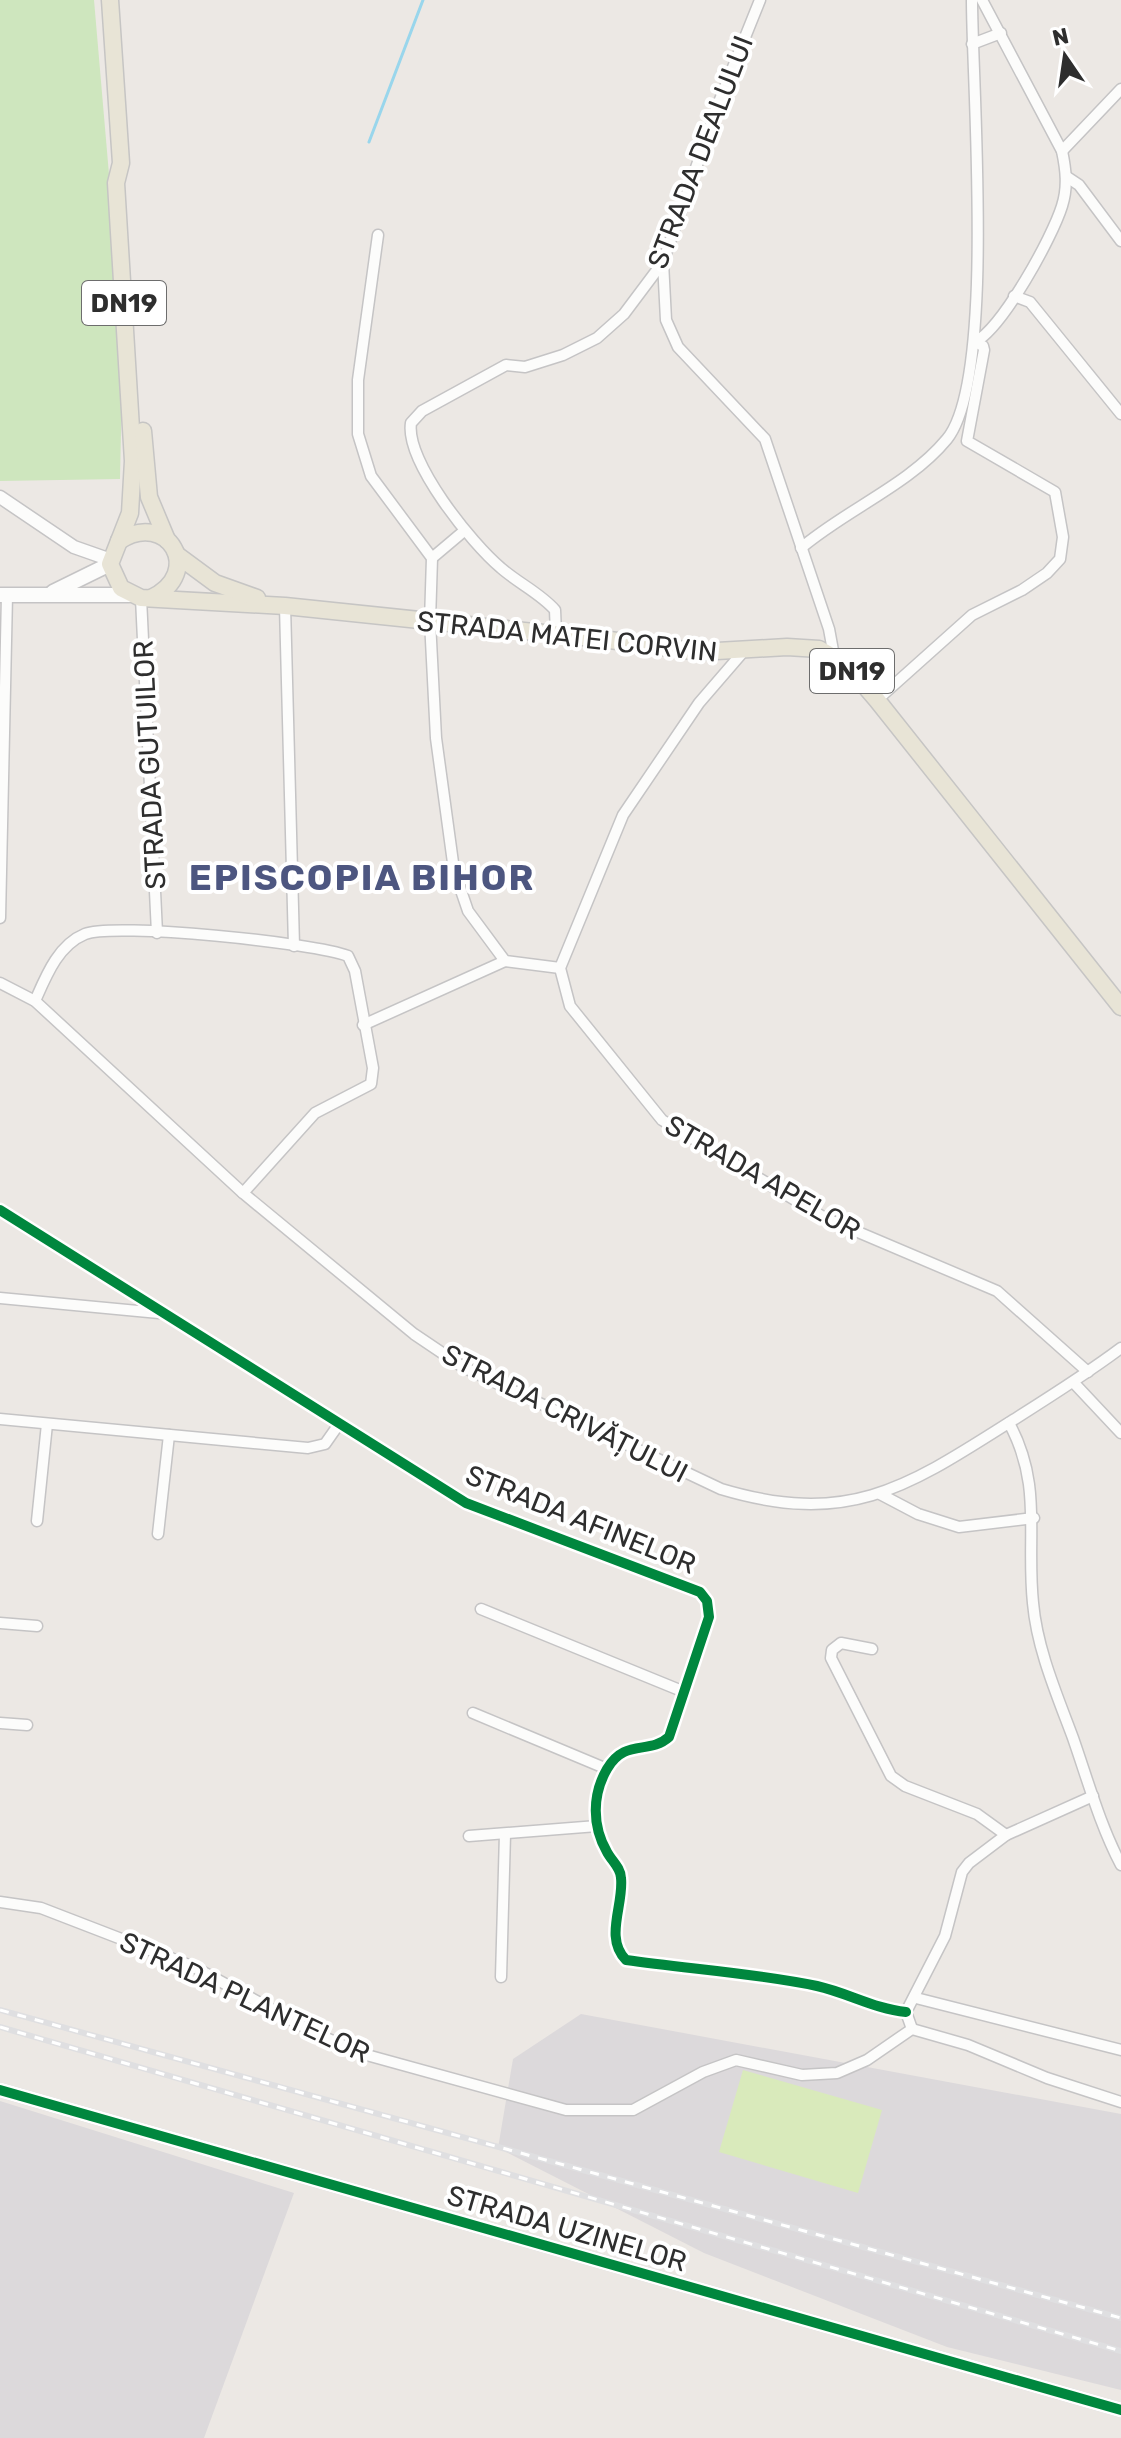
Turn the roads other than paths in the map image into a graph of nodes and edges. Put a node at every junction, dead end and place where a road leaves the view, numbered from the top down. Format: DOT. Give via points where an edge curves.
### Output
graph roads {
  1 [pos="110,0"];
  2 [pos="760,0"];
  3 [pos="972,0"];
  4 [pos="982,0"];
  5 [pos="1001,33"];
  6 [pos="972,44"];
  7 [pos="1121,89"];
  8 [pos="1062,151"];
  9 [pos="121,163"];
  10 [pos="1067,177"];
  11 [pos="378,235"];
  12 [pos="1121,241"];
  13 [pos="663,262"];
  14 [pos="1014,296"];
  15 [pos="975,342"];
  16 [pos="1121,414"];
  17 [pos="0,497"];
  18 [pos="464,531"];
  19 [pos="167,540"];
  20 [pos="119,541"];
  21 [pos="801,548"];
  22 [pos="177,555"];
  23 [pos="432,558"];
  24 [pos="110,562"];
  25 [pos="3,595"];
  26 [pos="44,595"];
  27 [pos="140,597"];
  28 [pos="281,606"];
  29 [pos="430,621"];
  30 [pos="556,634"];
  31 [pos="743,652"];
  32 [pos="834,656"];
  33 [pos="877,700"];
  34 [pos="0,918"];
  35 [pos="157,933"];
  36 [pos="294,946"];
  37 [pos="505,961"];
  38 [pos="560,968"];
  39 [pos="0,983"];
  40 [pos="35,1001"];
  41 [pos="1121,1007"];
  42 [pos="363,1025"];
  43 [pos="243,1193"];
  44 [pos="0,1210"];
  45 [pos="0,1298"];
  46 [pos="161,1313"];
  47 [pos="1121,1348"];
  48 [pos="1088,1372"];
  49 [pos="1074,1383"];
  50 [pos="0,1419"];
  51 [pos="1009,1423"];
  52 [pos="47,1424"];
  53 [pos="339,1424"];
  54 [pos="1121,1433"];
  55 [pos="169,1435"];
  56 [pos="880,1494"];
  57 [pos="1034,1518"];
  58 [pos="37,1521"];
  59 [pos="158,1534"];
  60 [pos="481,1609"];
  61 [pos="0,1623"];
  62 [pos="37,1626"];
  63 [pos="872,1649"];
  64 [pos="682,1691"];
  65 [pos="473,1713"];
  66 [pos="0,1723"];
  67 [pos="27,1725"];
  68 [pos="607,1769"];
  69 [pos="1093,1796"];
  70 [pos="597,1826"];
  71 [pos="505,1834"];
  72 [pos="1006,1835"];
  73 [pos="469,1836"];
  74 [pos="1120,1859"];
  75 [pos="0,1902"];
  76 [pos="501,1977"];
  77 [pos="916,1998"];
  78 [pos="906,2012"];
  79 [pos="912,2029"];
  80 [pos="1121,2050"];
  81 [pos="0,2090"];
  82 [pos="1121,2102"];
  83 [pos="1121,2410"];
  1 -- 9 [label="main road, DN19"];
  2 -- 13 [label="street, STRADA DEALULUI"];
  3 -- 6 [label="street"];
  4 -- 5 [label="street"];
  5 -- 6 [label="street"];
  5 -- 8 [label="street"];
  6 -- 15 [label="street"];
  7 -- 8 [label="street"];
  8 -- 10 [label="street"];
  9 -- 19 [label="main road, DN19" via="128,182 147,482"];
  9 -- 20 [label="main road, DN19" via="116,183 133,461 130,513"];
  10 -- 12 [label="street" via="1079,185"];
  10 -- 14 [label="street" via="1062,208"];
  11 -- 23 [label="street" via="358,380 358,434 371,476"];
  13 -- 18 [label="street, STRADA DEALULUI" via="624,314 597,338 552,359 525,367 506,365 422,411 411,423 413,449"];
  13 -- 21 [label="street" via="666,320 678,347 765,439"];
  14 -- 15 [label="street"];
  14 -- 16 [label="street" via="1030,302"];
  15 -- 21 [label="street" via="960,416 949,437 913,470"];
  15 -- 33 [label="street" via="984,350 967,441 1055,492 1063,537 1060,559 1022,590 972,615"];
  17 -- 24 [label="street" via="74,547"];
  18 -- 23 [label="street"];
  18 -- 30 [label="street, STRADA DEALULUI" via="501,568 547,601 555,610"];
  19 -- 20 [label="main road" via="143,531"];
  19 -- 22 [label="main road, DN19"];
  20 -- 24 [label="main road, DN19"];
  21 -- 32 [label="street"];
  22 -- 27 [label="main road" via="173,581"];
  22 -- 28 [label="main road, STRADA MATEI CORVIN / DN19" via="215,583"];
  23 -- 29 [label="street"];
  24 -- 26 [label="main road, STRADA MATEI CORVIN"];
  24 -- 27 [label="main road" via="115,582"];
  25 -- 26 [label="main road, STRADA MATEI CORVIN"];
  25 -- 34 [label="street"];
  26 -- 27 [label="main road, STRADA MATEI CORVIN"];
  27 -- 28 [label="main road, STRADA MATEI CORVIN / DN19"];
  27 -- 35 [label="street, STRADA GUTUILOR"];
  28 -- 29 [label="main road, STRADA MATEI CORVIN / DN19"];
  28 -- 36 [label="street"];
  29 -- 30 [label="main road, STRADA MATEI CORVIN / DN19"];
  29 -- 37 [label="street" via="436,738 454,870 468,911"];
  30 -- 31 [label="main road, STRADA MATEI CORVIN / DN19" via="700,652"];
  31 -- 32 [label="main road, STRADA MATEI CORVIN / DN19" via="787,647 819,649"];
  31 -- 38 [label="street" via="699,703 623,815"];
  32 -- 33 [label="main road, DN19"];
  33 -- 41 [label="main road, DN19"];
  35 -- 36 [label="street"];
  35 -- 40 [label="street" via="104,929 67,944"];
  36 -- 42 [label="street" via="348,956"];
  37 -- 38 [label="street"];
  37 -- 42 [label="street"];
  38 -- 48 [label="street, STRADA APELOR" via="579,1019 662,1120 825,1218 997,1291"];
  39 -- 40 [label="street, STRADA CRIVĂȚULUI"];
  40 -- 43 [label="street, STRADA CRIVĂȚULUI"];
  42 -- 43 [label="street" via="373,1068 371,1084 315,1113"];
  43 -- 56 [label="street, STRADA CRIVĂȚULUI" via="364,1295 463,1367 678,1470 721,1489 779,1504 832,1504"];
  44 -- 46 [label="street, STRADA AFINELOR"];
  45 -- 46 [label="street"];
  46 -- 53 [label="street, STRADA AFINELOR"];
  47 -- 48 [label="street, STRADA CRIVĂȚULUI"];
  48 -- 49 [label="street, STRADA CRIVĂȚULUI"];
  49 -- 51 [label="street, STRADA CRIVĂȚULUI"];
  49 -- 54 [label="street"];
  50 -- 52 [label="street"];
  51 -- 56 [label="street, STRADA CRIVĂȚULUI" via="954,1459"];
  51 -- 57 [label="street" via="1029,1470"];
  52 -- 55 [label="street"];
  52 -- 58 [label="street"];
  53 -- 55 [label="street" via="325,1444 308,1448"];
  53 -- 64 [label="street, STRADA AFINELOR" via="466,1503 700,1592 709,1617"];
  55 -- 59 [label="street"];
  56 -- 57 [label="street" via="959,1527"];
  57 -- 69 [label="street" via="1037,1626"];
  60 -- 64 [label="street"];
  61 -- 62 [label="street"];
  63 -- 72 [label="street" via="841,1643 831,1658 891,1776 977,1814"];
  64 -- 68 [label="street, STRADA AFINELOR" via="669,1737 625,1750"];
  65 -- 68 [label="street"];
  66 -- 67 [label="street"];
  68 -- 70 [label="street" via="596,1800"];
  69 -- 72 [label="street"];
  69 -- 74 [label="street"];
  70 -- 71 [label="street"];
  70 -- 78 [label="street" via="621,1874 615,1942 626,1960 816,1986 882,2010"];
  71 -- 73 [label="street"];
  71 -- 76 [label="street"];
  72 -- 77 [label="street" via="962,1872 945,1936"];
  75 -- 79 [label="street, STRADA PLANTELOR" via="41,1908 194,1967 363,2054 566,2110 633,2110 736,2060 802,2075 837,2073"];
  77 -- 78 [label="street"];
  77 -- 80 [label="street"];
  78 -- 79 [label="street"];
  79 -- 82 [label="street"];
  81 -- 83 [label="street, STRADA UZINELOR"];
}
